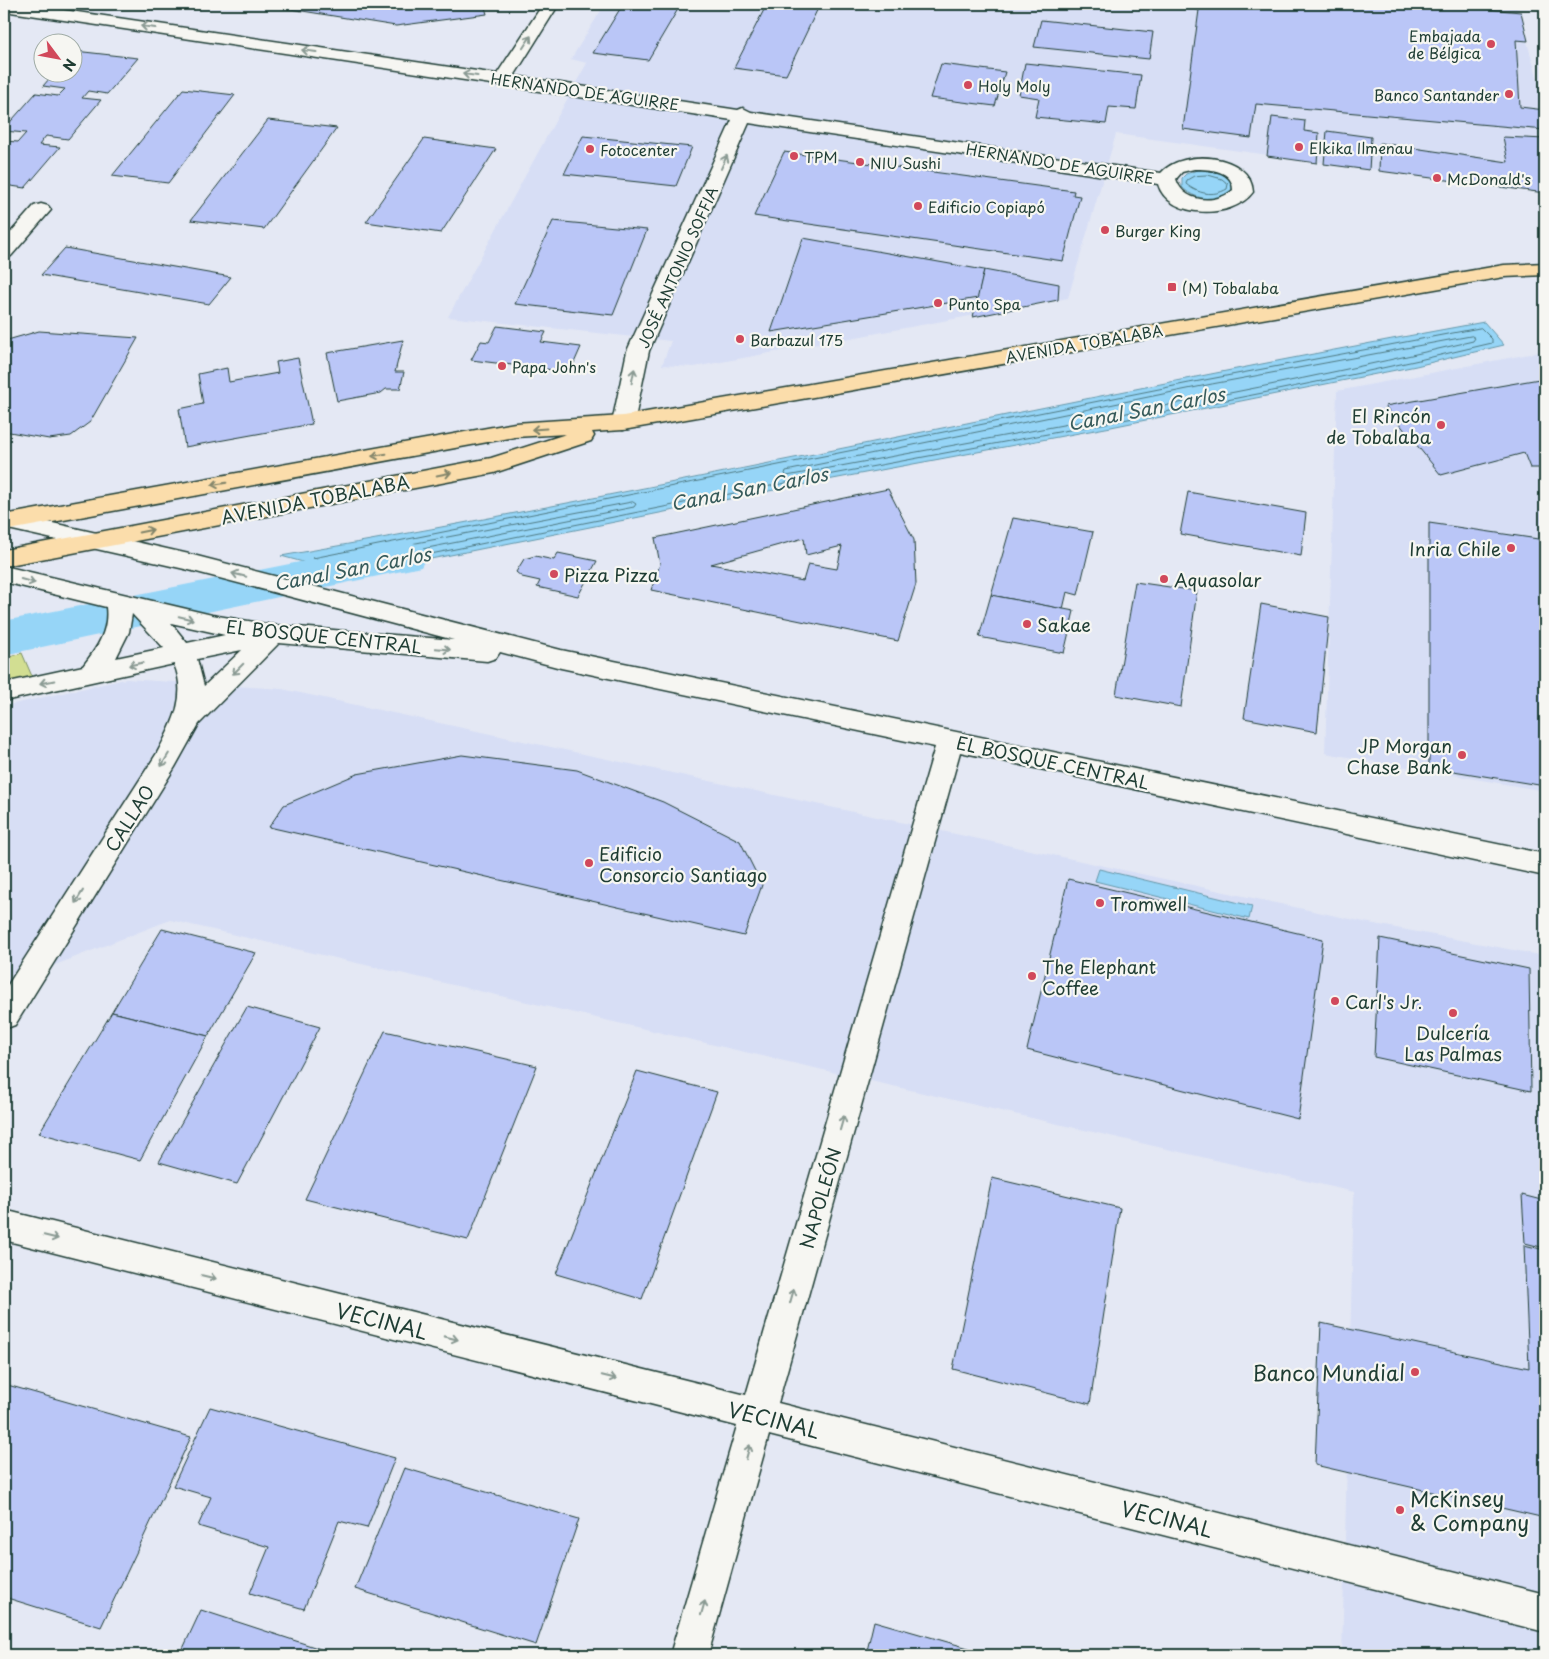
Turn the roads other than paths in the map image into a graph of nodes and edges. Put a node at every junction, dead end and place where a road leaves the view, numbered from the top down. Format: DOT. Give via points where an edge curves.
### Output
graph roads {
  1 [pos="552,4"];
  2 [pos="4,6"];
  3 [pos="504,80"];
  4 [pos="743,114"];
  5 [pos="1166,179"];
  6 [pos="41,210"];
  7 [pos="4,252"];
  8 [pos="1545,257"];
  9 [pos="1545,269"];
  10 [pos="1504,271"];
  11 [pos="623,423"];
  12 [pos="7,522"];
  13 [pos="98,540"];
  14 [pos="4,558"];
  15 [pos="4,574"];
  16 [pos="128,604"];
  17 [pos="390,613"];
  18 [pos="272,634"];
  19 [pos="181,654"];
  20 [pos="560,659"];
  21 [pos="91,673"];
  22 [pos="4,692"];
  23 [pos="189,717"];
  24 [pos="950,740"];
  25 [pos="1545,864"];
  26 [pos="4,1016"];
  27 [pos="4,1225"];
  28 [pos="758,1415"];
  29 [pos="1545,1613"];
  30 [pos="689,1655"];
  3 -- 1 [label="street, one-way"];
  3 -- 2 [label="street, HERNANDO DE AGUIRRE, one-way"];
  3 -- 4 [label="street, HERNANDO DE AGUIRRE"];
  4 -- 5 [label="street, HERNANDO DE AGUIRRE"];
  11 -- 4 [label="street, JOSÉ ANTONIO SOFFIA, one-way" via="638,351"];
  6 -- 7 [label="street"];
  8 -- 10 [label="main road"];
  9 -- 10 [label="main road, AVENIDA TOBALABA"];
  10 -- 11 [label="main road, AVENIDA TOBALABA"];
  11 -- 12 [label="main road, AVENIDA TOBALABA, one-way" via="515,430"];
  13 -- 11 [label="main road, AVENIDA TOBALABA, one-way" via="494,465"];
  12 -- 13 [label="street, EL BOSQUE CENTRAL"];
  13 -- 14 [label="main road, AVENIDA TOBALABA"];
  17 -- 13 [label="street, EL BOSQUE CENTRAL, one-way"];
  15 -- 16 [label="street, EL BOSQUE CENTRAL, one-way"];
  16 -- 18 [label="street, EL BOSQUE CENTRAL, one-way"];
  16 -- 19 [label="street" via="162,628"];
  16 -- 21 [label="street" via="117,635"];
  17 -- 18 [label="street"];
  17 -- 20 [label="street, EL BOSQUE CENTRAL"];
  18 -- 19 [label="street"];
  18 -- 20 [label="street, EL BOSQUE CENTRAL, one-way"];
  18 -- 23 [label="street, CALLAO, one-way"];
  19 -- 21 [label="street, one-way"];
  19 -- 23 [label="street" via="193,683"];
  20 -- 24 [label="street, EL BOSQUE CENTRAL"];
  21 -- 22 [label="street, one-way"];
  23 -- 26 [label="street, CALLAO, one-way" via="166,760"];
  24 -- 25 [label="street, EL BOSQUE CENTRAL"];
  28 -- 24 [label="street, NAPOLEÓN, one-way"];
  27 -- 28 [label="street, VECINAL, one-way"];
  28 -- 29 [label="street, VECINAL"];
  30 -- 28 [label="street, NAPOLEÓN, one-way"];
}
